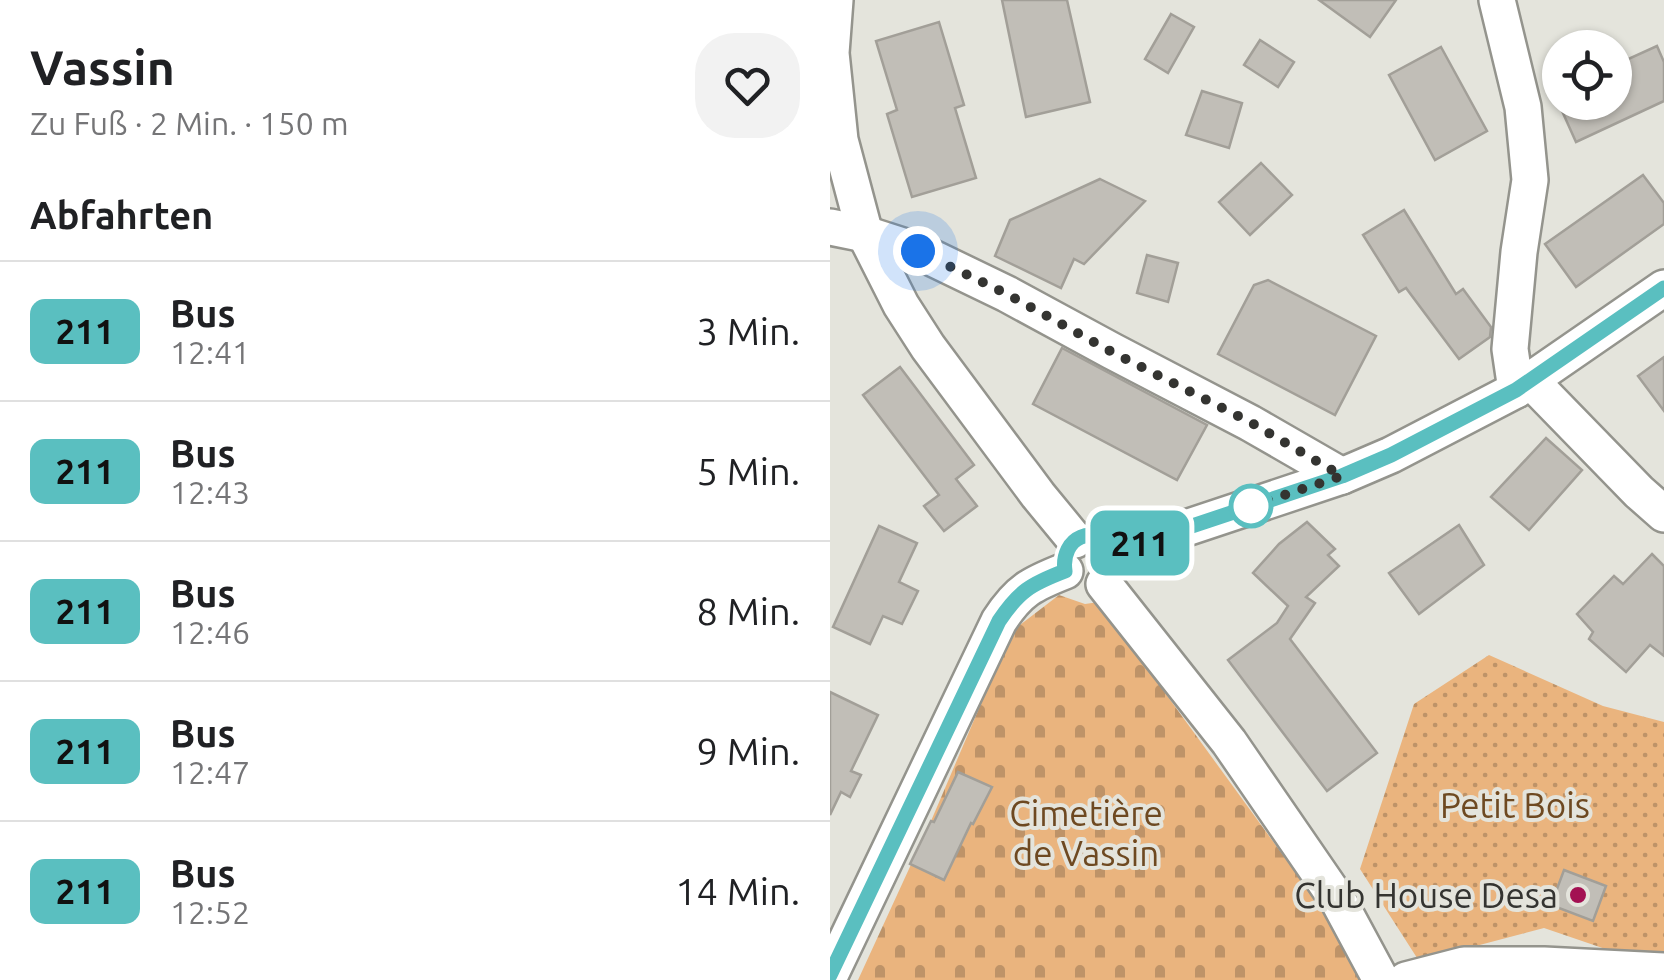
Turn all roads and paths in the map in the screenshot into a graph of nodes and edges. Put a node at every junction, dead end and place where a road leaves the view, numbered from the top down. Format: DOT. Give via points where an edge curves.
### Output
graph roads {
  1 [pos="835,0"];
  2 [pos="1497,0"];
  3 [pos="830,227"];
  4 [pos="865,234"];
  5 [pos="1664,288"];
  6 [pos="1523,385"];
  7 [pos="1342,476"];
  8 [pos="1664,514"];
  9 [pos="1070,556"];
  10 [pos="1109,568"];
  11 [pos="1542,972"];
  12 [pos="1664,972"];
  13 [pos="830,975"];
  14 [pos="1382,980"];
  15 [pos="1406,980"];
  1 -- 4 [label="street" via="831,53 840,140"];
  2 -- 6 [label="street" via="1523,107 1530,180 1510,349"];
  3 -- 4 [label="street"];
  4 -- 7 [label="street" via="1007,294"];
  4 -- 9 [label="street" via="901,305 1038,495"];
  5 -- 6 [label="street"];
  6 -- 7 [label="street"];
  6 -- 8 [label="street"];
  7 -- 10 [label="street"];
  9 -- 10 [label="street" via="1077,585 1086,588"];
  9 -- 13 [label="street" via="1020,592 999,621"];
  10 -- 14 [label="street" via="1339,902"];
  11 -- 12 [label="street"];
  11 -- 15 [label="street" via="1464,965"];
}
